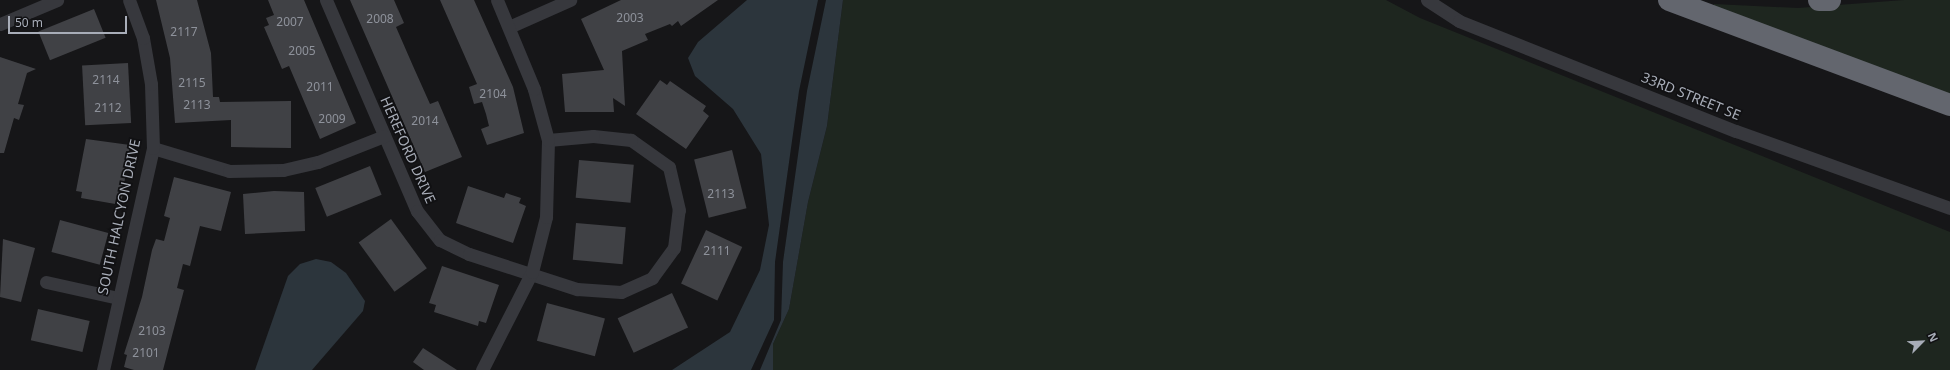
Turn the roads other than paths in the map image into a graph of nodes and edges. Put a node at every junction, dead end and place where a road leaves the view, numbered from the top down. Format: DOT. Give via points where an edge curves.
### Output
graph roads {
  1 [pos="57,0"];
  2 [pos="129,0"];
  3 [pos="326,0"];
  4 [pos="497,0"];
  5 [pos="570,0"];
  6 [pos="1427,0"];
  7 [pos="1669,0"];
  8 [pos="1819,0"];
  9 [pos="1830,0"];
  10 [pos="0,24"];
  11 [pos="509,27"];
  12 [pos="1950,105"];
  13 [pos="384,136"];
  14 [pos="548,140"];
  15 [pos="153,148"];
  16 [pos="1950,208"];
  17 [pos="532,272"];
  18 [pos="46,282"];
  19 [pos="118,298"];
  20 [pos="102,370"];
  21 [pos="482,370"];
  1 -- 10 [label="street"];
  2 -- 15 [label="street, SOUTH HALCYON DRIVE" via="143,38 151,84"];
  3 -- 13 [label="street, HEREFORD DRIVE"];
  4 -- 11 [label="street"];
  5 -- 11 [label="street"];
  6 -- 16 [label="street, 33RD STREET SE" via="1459,21 1736,131"];
  7 -- 12 [label="highway"];
  8 -- 9 [label="highway"];
  11 -- 14 [label="street" via="534,90"];
  13 -- 15 [label="street" via="318,162 283,170 229,171"];
  13 -- 17 [label="street, HEREFORD DRIVE" via="417,211 440,240 469,254"];
  14 -- 17 [label="street" via="546,217"];
  14 -- 17 [label="street, HEREFORD DRIVE" via="593,136 631,140 669,167 679,210 674,248 652,278 621,292 577,289"];
  15 -- 19 [label="street, SOUTH HALCYON DRIVE"];
  17 -- 21 [label="street"];
  18 -- 19 [label="street"];
  19 -- 20 [label="street, SOUTH HALCYON DRIVE"];
}
